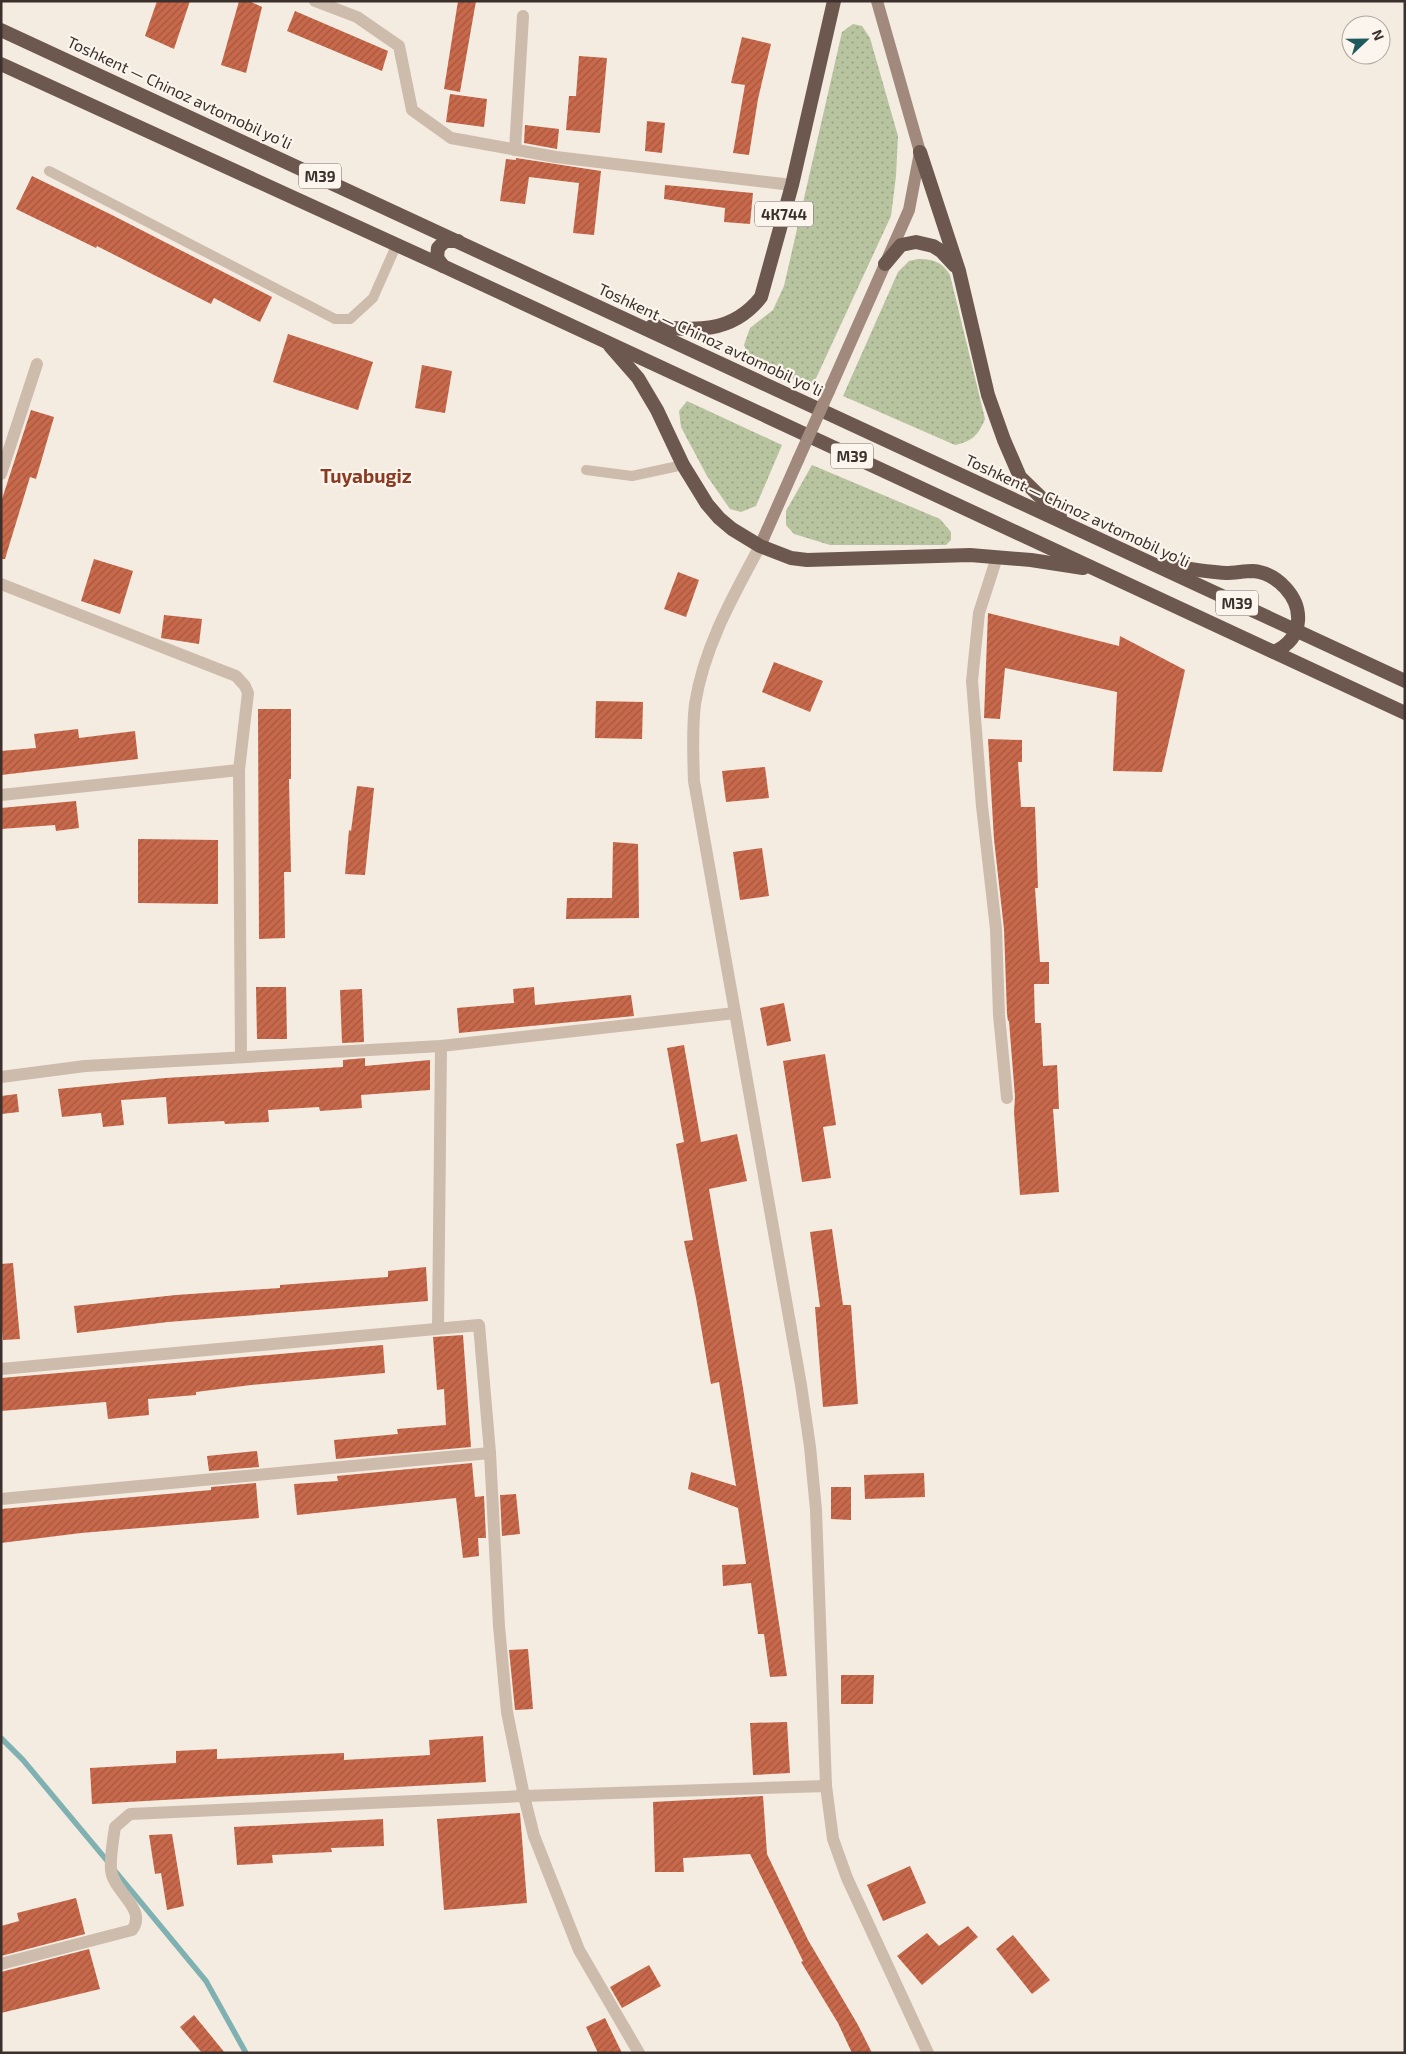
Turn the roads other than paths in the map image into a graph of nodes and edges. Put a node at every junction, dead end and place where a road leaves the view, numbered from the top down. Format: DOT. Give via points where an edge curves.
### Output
graph roads {
  1 [pos="315,1"];
  2 [pos="834,1"];
  3 [pos="877,1"];
  4 [pos="523,16"];
  5 [pos="1,30"];
  6 [pos="1,64"];
  7 [pos="515,150"];
  8 [pos="920,152"];
  9 [pos="49,171"];
  10 [pos="792,185"];
  11 [pos="458,241"];
  12 [pos="396,246"];
  13 [pos="885,264"];
  14 [pos="443,266"];
  15 [pos="959,271"];
  16 [pos="639,325"];
  17 [pos="606,342"];
  18 [pos="37,364"];
  19 [pos="683,466"];
  20 [pos="586,470"];
  21 [pos="1,474"];
  22 [pos="1070,525"];
  23 [pos="760,546"];
  24 [pos="997,557"];
  25 [pos="1152,564"];
  26 [pos="1099,570"];
  27 [pos="1,584"];
  28 [pos="1297,630"];
  29 [pos="1274,652"];
  30 [pos="1405,681"];
  31 [pos="1405,713"];
  32 [pos="238,770"];
  33 [pos="1,795"];
  34 [pos="735,1013"];
  35 [pos="441,1046"];
  36 [pos="241,1057"];
  37 [pos="1,1077"];
  38 [pos="1007,1098"];
  39 [pos="438,1328"];
  40 [pos="1,1369"];
  41 [pos="490,1453"];
  42 [pos="1,1499"];
  43 [pos="826,1786"];
  44 [pos="524,1796"];
  45 [pos="1,1964"];
  46 [pos="638,2053"];
  47 [pos="928,2053"];
  1 -- 7 [label="street" via="357,16 398,46 412,110 451,138"];
  2 -- 10 [label="highway, 4К744"];
  3 -- 8 [label="main road"];
  4 -- 7 [label="street"];
  5 -- 11 [label="highway, Toshkent — Chinoz avtomobil yoʻli / M39"];
  6 -- 12 [label="highway, M39"];
  7 -- 10 [label="street"];
  8 -- 13 [label="main road" via="909,210"];
  8 -- 15 [label="highway"];
  9 -- 12 [label="lane" via="335,319 350,318 373,298"];
  10 -- 16 [label="highway, 4К744" via="761,297 752,308 740,318 711,328 679,330"];
  11 -- 14 [label="highway" via="445,241 438,248 437,258"];
  11 -- 16 [label="highway, Toshkent — Chinoz avtomobil yoʻli / M39"];
  12 -- 14 [label="highway, M39"];
  13 -- 15 [label="highway" via="901,245 916,242 941,251"];
  13 -- 23 [label="main road, bridge"];
  14 -- 17 [label="highway, M39"];
  15 -- 22 [label="highway" via="988,395 1020,477"];
  16 -- 22 [label="highway, Toshkent — Chinoz avtomobil yoʻli / M39"];
  17 -- 19 [label="highway" via="638,378"];
  17 -- 26 [label="highway, M39"];
  18 -- 21 [label="street"];
  19 -- 20 [label="lane" via="632,476"];
  19 -- 23 [label="highway" via="719,518"];
  22 -- 25 [label="highway, Toshkent — Chinoz avtomobil yoʻli / M39"];
  23 -- 24 [label="highway" via="791,558 807,560"];
  23 -- 34 [label="street" via="710,644 695,704 693,729 694,781"];
  24 -- 26 [label="highway"];
  24 -- 38 [label="street" via="979,612 972,681 996,930 999,1015"];
  25 -- 28 [label="highway, Toshkent — Chinoz avtomobil yoʻli / M39"];
  25 -- 28 [label="highway" via="1226,573 1255,571 1266,575 1281,584 1292,597 1298,616"];
  26 -- 29 [label="highway, M39"];
  27 -- 32 [label="street" via="236,676 248,693"];
  28 -- 29 [label="highway" via="1283,648"];
  28 -- 30 [label="highway, Toshkent — Chinoz avtomobil yoʻli / M39"];
  29 -- 31 [label="highway, M39"];
  32 -- 33 [label="street"];
  32 -- 36 [label="street"];
  34 -- 35 [label="street"];
  34 -- 43 [label="street" via="802,1384 810,1447 816,1510"];
  35 -- 36 [label="street"];
  35 -- 39 [label="street"];
  36 -- 37 [label="street" via="84,1066"];
  39 -- 40 [label="street"];
  39 -- 41 [label="street" via="479,1325"];
  41 -- 42 [label="street"];
  41 -- 44 [label="street" via="506,1703"];
  43 -- 44 [label="street"];
  43 -- 47 [label="street" via="833,1839 847,1878"];
  44 -- 45 [label="street" via="130,1814 114,1827 111,1871 138,1914 138,1923 132,1930"];
  44 -- 46 [label="street" via="534,1836 578,1950"];
}
